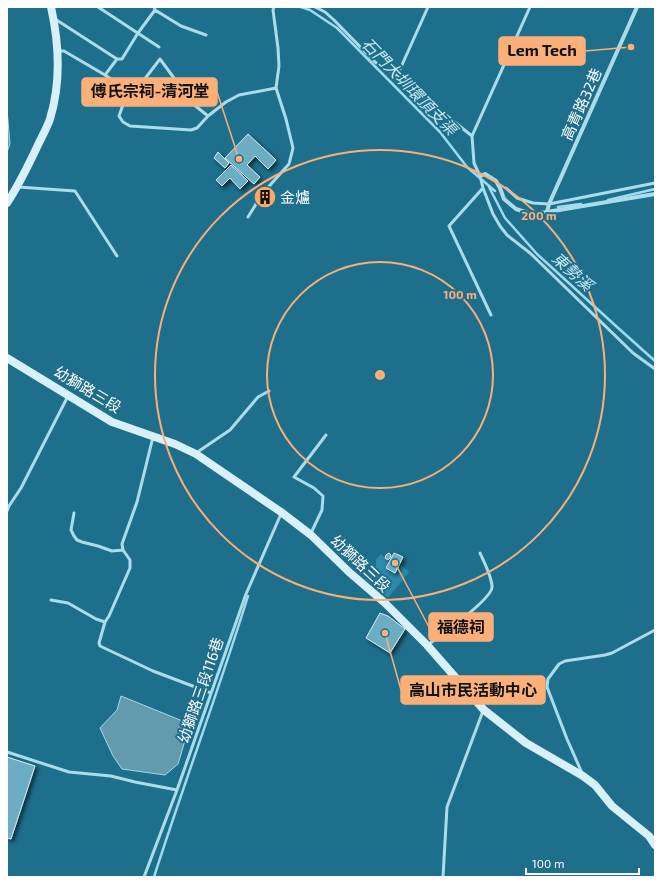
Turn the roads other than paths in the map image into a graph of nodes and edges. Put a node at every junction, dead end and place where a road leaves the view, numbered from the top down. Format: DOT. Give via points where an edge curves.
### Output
graph roads {
  1 [pos="51,7"];
  2 [pos="98,7"];
  3 [pos="274,7"];
  4 [pos="315,7"];
  5 [pos="428,7"];
  6 [pos="530,7"];
  7 [pos="637,7"];
  8 [pos="155,8"];
  9 [pos="54,19"];
  10 [pos="138,33"];
  11 [pos="206,35"];
  12 [pos="160,47"];
  13 [pos="57,51"];
  14 [pos="117,59"];
  15 [pos="105,75"];
  16 [pos="397,76"];
  17 [pos="129,88"];
  18 [pos="276,88"];
  19 [pos="208,116"];
  20 [pos="472,136"];
  21 [pos="480,176"];
  22 [pos="655,183"];
  23 [pos="18,187"];
  24 [pos="483,188"];
  25 [pos="506,188"];
  26 [pos="655,194"];
  27 [pos="7,203"];
  28 [pos="549,204"];
  29 [pos="547,212"];
  30 [pos="248,217"];
  31 [pos="117,256"];
  32 [pos="491,315"];
  33 [pos="7,358"];
  34 [pos="655,369"];
  35 [pos="269,391"];
  36 [pos="69,395"];
  37 [pos="326,436"];
  38 [pos="153,437"];
  39 [pos="196,454"];
  40 [pos="7,511"];
  41 [pos="281,512"];
  42 [pos="74,513"];
  43 [pos="310,535"];
  44 [pos="123,550"];
  45 [pos="480,553"];
  46 [pos="51,600"];
  47 [pos="105,622"];
  48 [pos="655,630"];
  49 [pos="427,645"];
  50 [pos="211,693"];
  51 [pos="484,710"];
  52 [pos="7,752"];
  53 [pos="583,776"];
  54 [pos="177,790"];
  55 [pos="655,845"];
  56 [pos="144,877"];
  57 [pos="443,877"];
  1 -- 9 [label="street"];
  2 -- 10 [label="lane"];
  3 -- 18 [label="lane" via="278,60"];
  4 -- 16 [label="lane" via="334,20 375,62"];
  5 -- 16 [label="lane"];
  6 -- 20 [label="lane"];
  7 -- 28 [label="street, 高青路32巷"];
  8 -- 10 [label="lane"];
  8 -- 11 [label="lane" via="181,26"];
  9 -- 13 [label="street"];
  9 -- 14 [label="lane"];
  10 -- 12 [label="lane"];
  10 -- 14 [label="lane" via="122,59"];
  13 -- 15 [label="lane" via="64,51"];
  13 -- 23 [label="street" via="55,96 50,120"];
  14 -- 15 [label="lane"];
  15 -- 17 [label="lane"];
  16 -- 20 [label="lane"];
  17 -- 19 [label="lane" via="137,89 160,59 193,104"];
  17 -- 19 [label="lane" via="120,116 123,122 130,126 191,130"];
  18 -- 19 [label="lane" via="239,95"];
  18 -- 30 [label="lane" via="293,148 289,164 263,193"];
  20 -- 21 [label="lane" via="474,163"];
  21 -- 24 [label="lane"];
  21 -- 29 [label="street" via="485,174 496,181 504,199 516,209 531,214"];
  22 -- 28 [label="lane"];
  23 -- 27 [label="street"];
  23 -- 31 [label="lane" via="75,191"];
  24 -- 32 [label="lane" via="448,226"];
  24 -- 34 [label="lane" via="493,214 507,235 530,253 633,353"];
  25 -- 28 [label="lane" via="517,198 532,204"];
  26 -- 29 [label="street"];
  28 -- 29 [label="street, 高青路32巷"];
  33 -- 36 [label="street, 幼獅路三段"];
  35 -- 39 [label="lane" via="258,397 230,430"];
  36 -- 38 [label="street, 幼獅路三段" via="112,422"];
  36 -- 40 [label="lane"];
  37 -- 43 [label="lane" via="294,477 323,496 322,510"];
  38 -- 39 [label="street, 幼獅路三段"];
  38 -- 44 [label="lane" via="137,502 122,544"];
  39 -- 41 [label="street, 幼獅路三段"];
  41 -- 43 [label="street, 幼獅路三段"];
  41 -- 50 [label="lane, 幼獅路三段116巷" via="246,594"];
  42 -- 44 [label="lane" via="71,530 77,540 112,551"];
  43 -- 49 [label="street, 幼獅路三段"];
  44 -- 47 [label="lane" via="130,560 130,568"];
  45 -- 49 [label="lane" via="489,574 492,588 490,594"];
  46 -- 47 [label="lane" via="68,603"];
  47 -- 50 [label="lane" via="100,646 153,671"];
  48 -- 53 [label="lane" via="612,653 559,664 548,679 548,687"];
  49 -- 51 [label="street, 幼獅路三段"];
  50 -- 54 [label="lane, 幼獅路三段116巷"];
  51 -- 53 [label="street, 幼獅路三段" via="526,743"];
  51 -- 57 [label="lane" via="447,807"];
  52 -- 54 [label="lane" via="69,772 111,776"];
  53 -- 55 [label="street, 幼獅路三段" via="595,785 612,806 649,836"];
  54 -- 56 [label="lane, 幼獅路三段116巷"];
}
